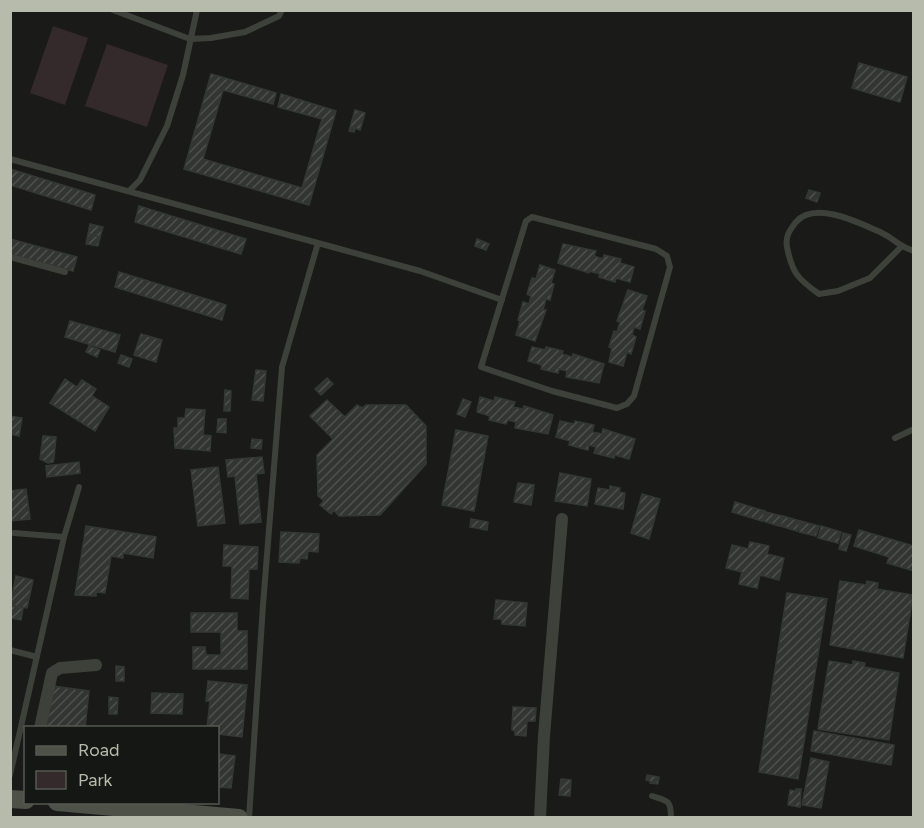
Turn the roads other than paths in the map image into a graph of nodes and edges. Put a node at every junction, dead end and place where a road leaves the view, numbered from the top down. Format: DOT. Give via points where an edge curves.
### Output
graph roads {
  1 [pos="113,10"];
  2 [pos="197,10"];
  3 [pos="282,10"];
  4 [pos="189,39"];
  5 [pos="10,159"];
  6 [pos="129,190"];
  7 [pos="318,243"];
  8 [pos="901,248"];
  9 [pos="914,251"];
  10 [pos="10,257"];
  11 [pos="64,272"];
  12 [pos="502,300"];
  13 [pos="914,429"];
  14 [pos="895,438"];
  15 [pos="79,487"];
  16 [pos="562,519"];
  17 [pos="14,533"];
  18 [pos="64,537"];
  19 [pos="10,650"];
  20 [pos="37,657"];
  21 [pos="96,665"];
  22 [pos="40,726"];
  23 [pos="10,775"];
  24 [pos="652,796"];
  25 [pos="75,804"];
  26 [pos="163,814"];
  27 [pos="238,818"];
  28 [pos="249,818"];
  29 [pos="540,818"];
  30 [pos="671,818"];
  1 -- 4 [label="lane"];
  2 -- 4 [label="lane"];
  3 -- 4 [label="lane" via="279,16 245,32"];
  4 -- 6 [label="lane" via="183,75 167,126 140,180"];
  5 -- 6 [label="lane"];
  6 -- 7 [label="lane"];
  7 -- 12 [label="lane" via="420,271"];
  7 -- 28 [label="lane" via="282,368"];
  8 -- 8 [label="lane" via="870,278 819,294 804,284 791,267 785,240 801,217 816,212 836,215 885,234"];
  8 -- 9 [label="lane"];
  10 -- 11 [label="lane"];
  12 -- 12 [label="lane" via="526,221 532,217 656,249 667,256 670,267 634,396 617,408 481,367"];
  13 -- 14 [label="lane"];
  15 -- 18 [label="lane"];
  16 -- 29 [label="street"];
  17 -- 18 [label="lane"];
  18 -- 20 [label="lane"];
  19 -- 20 [label="lane"];
  20 -- 23 [label="lane"];
  21 -- 22 [label="street" via="54,670"];
  24 -- 30 [label="lane" via="668,802"];
  25 -- 26 [label="main road"];
  26 -- 27 [label="main road"];
}
